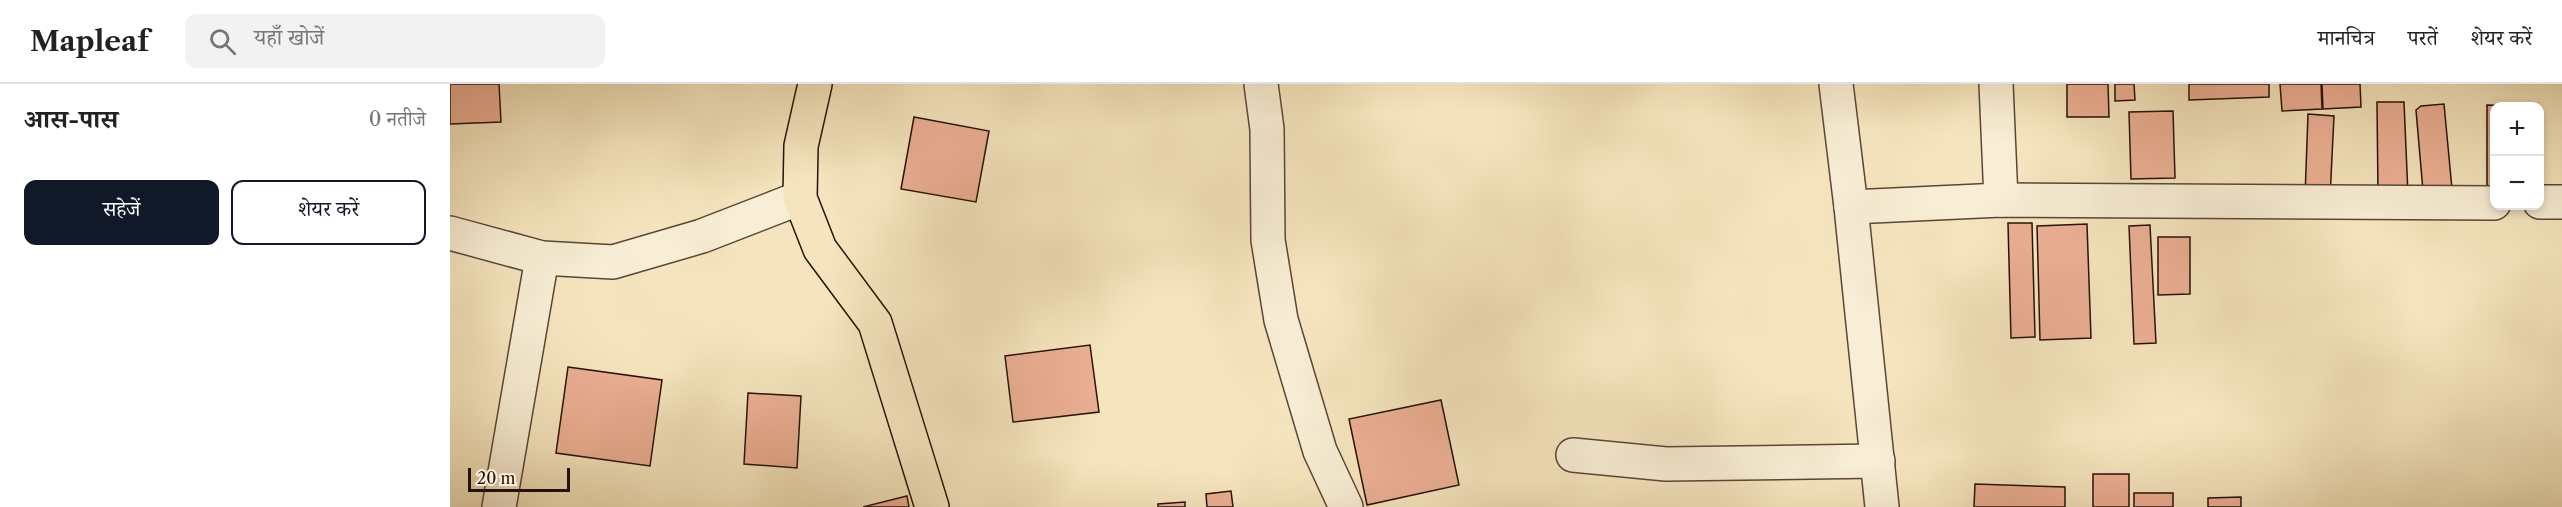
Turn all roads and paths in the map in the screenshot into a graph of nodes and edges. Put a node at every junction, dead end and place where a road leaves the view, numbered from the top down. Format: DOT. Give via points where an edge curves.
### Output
graph roads {
  1 [pos="815,84"];
  2 [pos="1261,84"];
  3 [pos="1836,84"];
  4 [pos="1996,84"];
  5 [pos="800,198"];
  6 [pos="2001,200"];
  7 [pos="2544,202"];
  8 [pos="2562,202"];
  9 [pos="2490,203"];
  10 [pos="1851,207"];
  11 [pos="450,233"];
  12 [pos="542,258"];
  13 [pos="1573,455"];
  14 [pos="1878,461"];
  15 [pos="499,507"];
  16 [pos="932,507"];
  17 [pos="1346,507"];
  18 [pos="1882,507"];
  1 -- 5 [label="main road" via="801,146"];
  2 -- 17 [label="street" via="1267,129 1268,240 1281,320 1320,451"];
  3 -- 10 [label="street"];
  4 -- 6 [label="street"];
  5 -- 12 [label="street" via="702,236 613,262"];
  5 -- 16 [label="main road" via="820,249 875,323"];
  6 -- 9 [label="street"];
  6 -- 10 [label="street"];
  7 -- 8 [label="street"];
  10 -- 14 [label="street"];
  11 -- 12 [label="street"];
  12 -- 15 [label="street"];
  13 -- 14 [label="street" via="1666,464"];
  14 -- 18 [label="street"];
}
